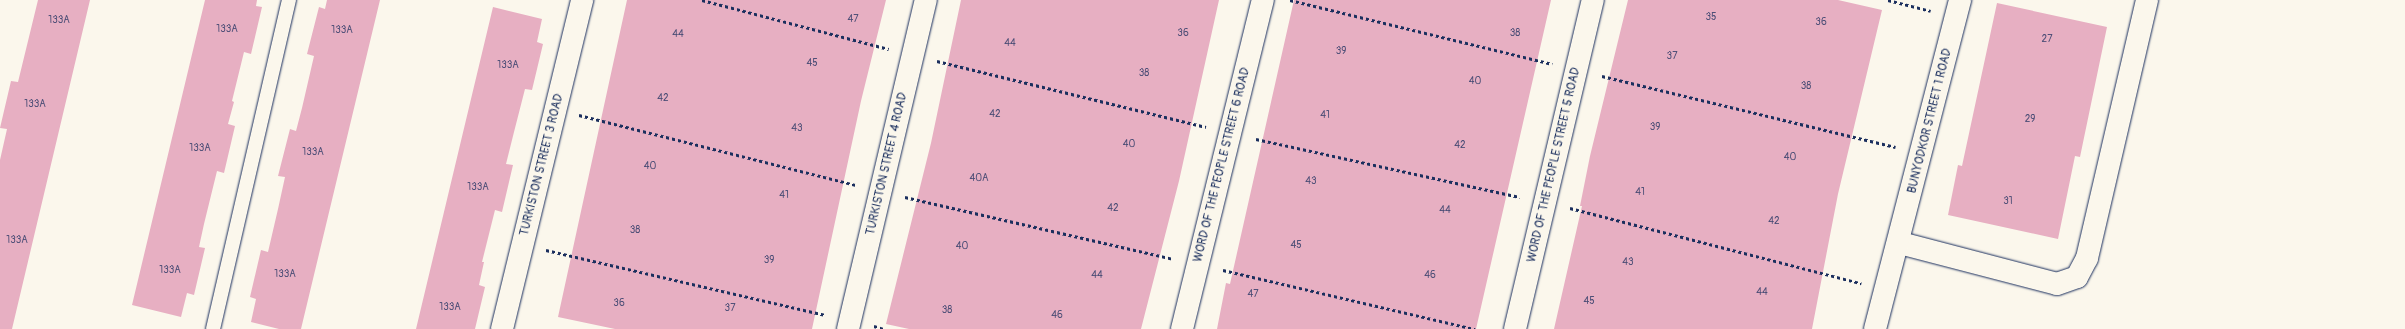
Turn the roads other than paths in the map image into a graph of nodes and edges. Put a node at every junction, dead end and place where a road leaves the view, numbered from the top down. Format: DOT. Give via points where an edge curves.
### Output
graph roads {
  1 [pos="290,0"];
  2 [pos="582,0"];
  3 [pos="926,0"];
  4 [pos="1263,0"];
  5 [pos="1593,0"];
  6 [pos="2147,0"];
  7 [pos="1958,9"];
  8 [pos="1900,243"];
  9 [pos="849,325"];
  10 [pos="213,329"];
  11 [pos="502,329"];
  12 [pos="1182,329"];
  13 [pos="1515,329"];
  14 [pos="1875,329"];
  1 -- 10 [label="lane"];
  2 -- 11 [label="street, TURKISTON STREET 3 ROAD"];
  3 -- 9 [label="street, TURKISTON STREET 4 ROAD"];
  4 -- 12 [label="street, WORD OF THE PEOPLE STREET 6 ROAD"];
  5 -- 13 [label="street, WORD OF THE PEOPLE STREET 5 ROAD"];
  6 -- 8 [label="street" via="2088,258 2077,277 2057,284"];
  7 -- 8 [label="street, BUNYODKOR STREET 1 ROAD"];
  8 -- 14 [label="street, BUNYODKOR STREET 1 ROAD"];
}
